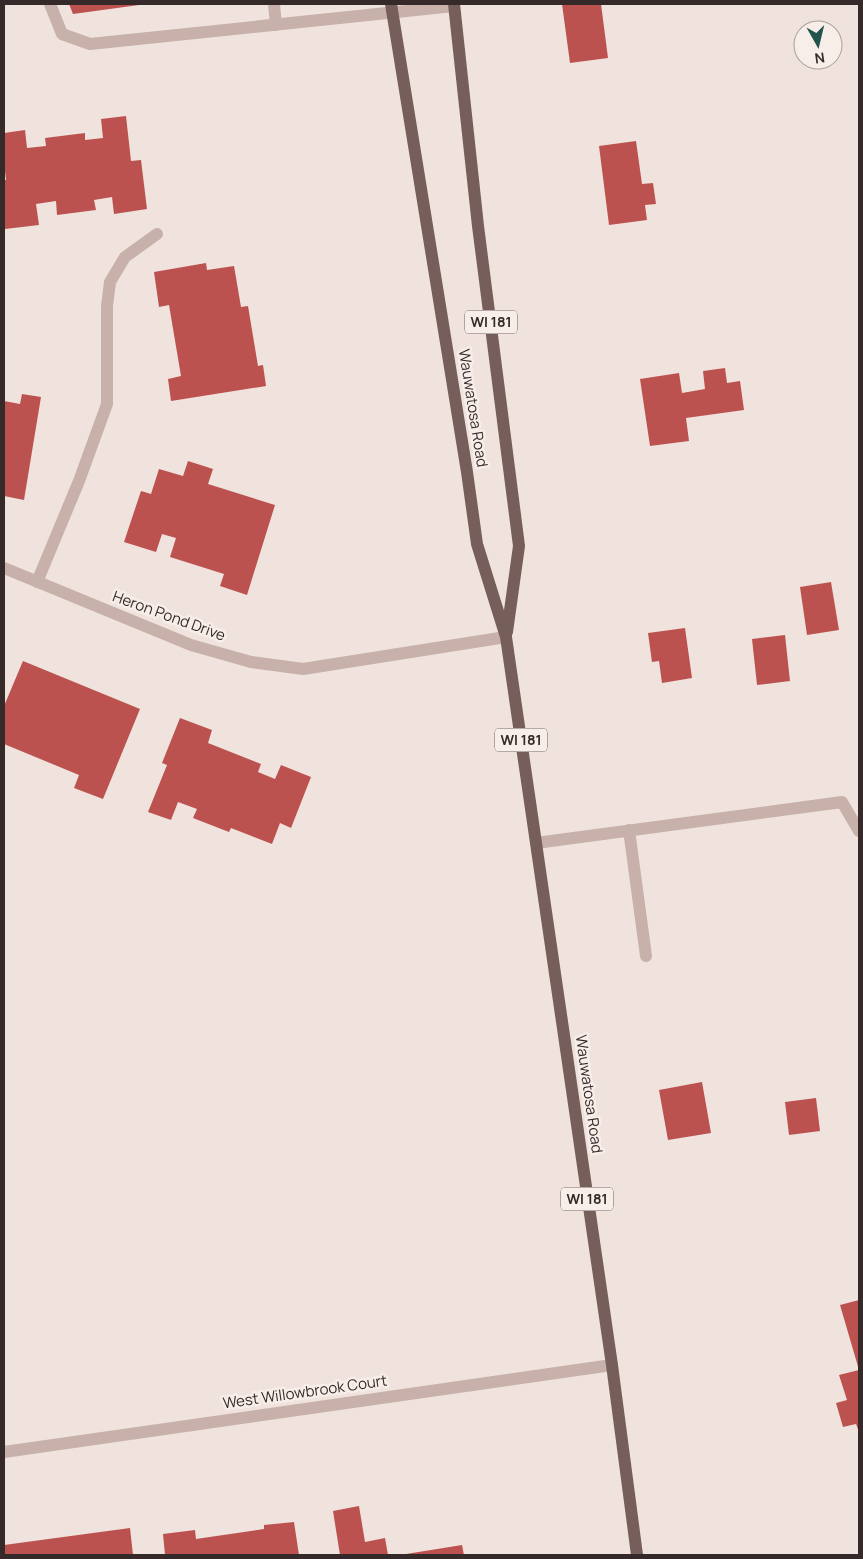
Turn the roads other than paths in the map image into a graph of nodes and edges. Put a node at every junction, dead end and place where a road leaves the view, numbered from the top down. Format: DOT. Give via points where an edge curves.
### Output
graph roads {
  1 [pos="50,4"];
  2 [pos="274,4"];
  3 [pos="454,5"];
  4 [pos="392,8"];
  5 [pos="276,25"];
  6 [pos="156,234"];
  7 [pos="4,568"];
  8 [pos="37,582"];
  9 [pos="506,637"];
  10 [pos="629,830"];
  11 [pos="859,830"];
  12 [pos="536,842"];
  13 [pos="646,956"];
  14 [pos="612,1365"];
  15 [pos="4,1452"];
  16 [pos="638,1555"];
  1 -- 5 [label="street" via="62,34 90,44"];
  2 -- 5 [label="street"];
  3 -- 4 [label="street"];
  3 -- 9 [label="main road, Wauwatosa Road / WI 181" via="478,226 519,546"];
  4 -- 5 [label="street"];
  4 -- 9 [label="main road, Wauwatosa Road / WI 181" via="478,544"];
  6 -- 8 [label="street" via="125,257 110,282 107,404"];
  7 -- 8 [label="street, Heron Pond Drive"];
  8 -- 9 [label="street, Heron Pond Drive" via="191,644 251,662 303,669"];
  9 -- 12 [label="main road, Wauwatosa Road / WI 181"];
  10 -- 11 [label="street" via="842,802"];
  10 -- 12 [label="street"];
  10 -- 13 [label="street"];
  12 -- 14 [label="main road, Wauwatosa Road / WI 181"];
  14 -- 15 [label="street, West Willowbrook Court"];
  14 -- 16 [label="main road, Wauwatosa Road / WI 181"];
}
